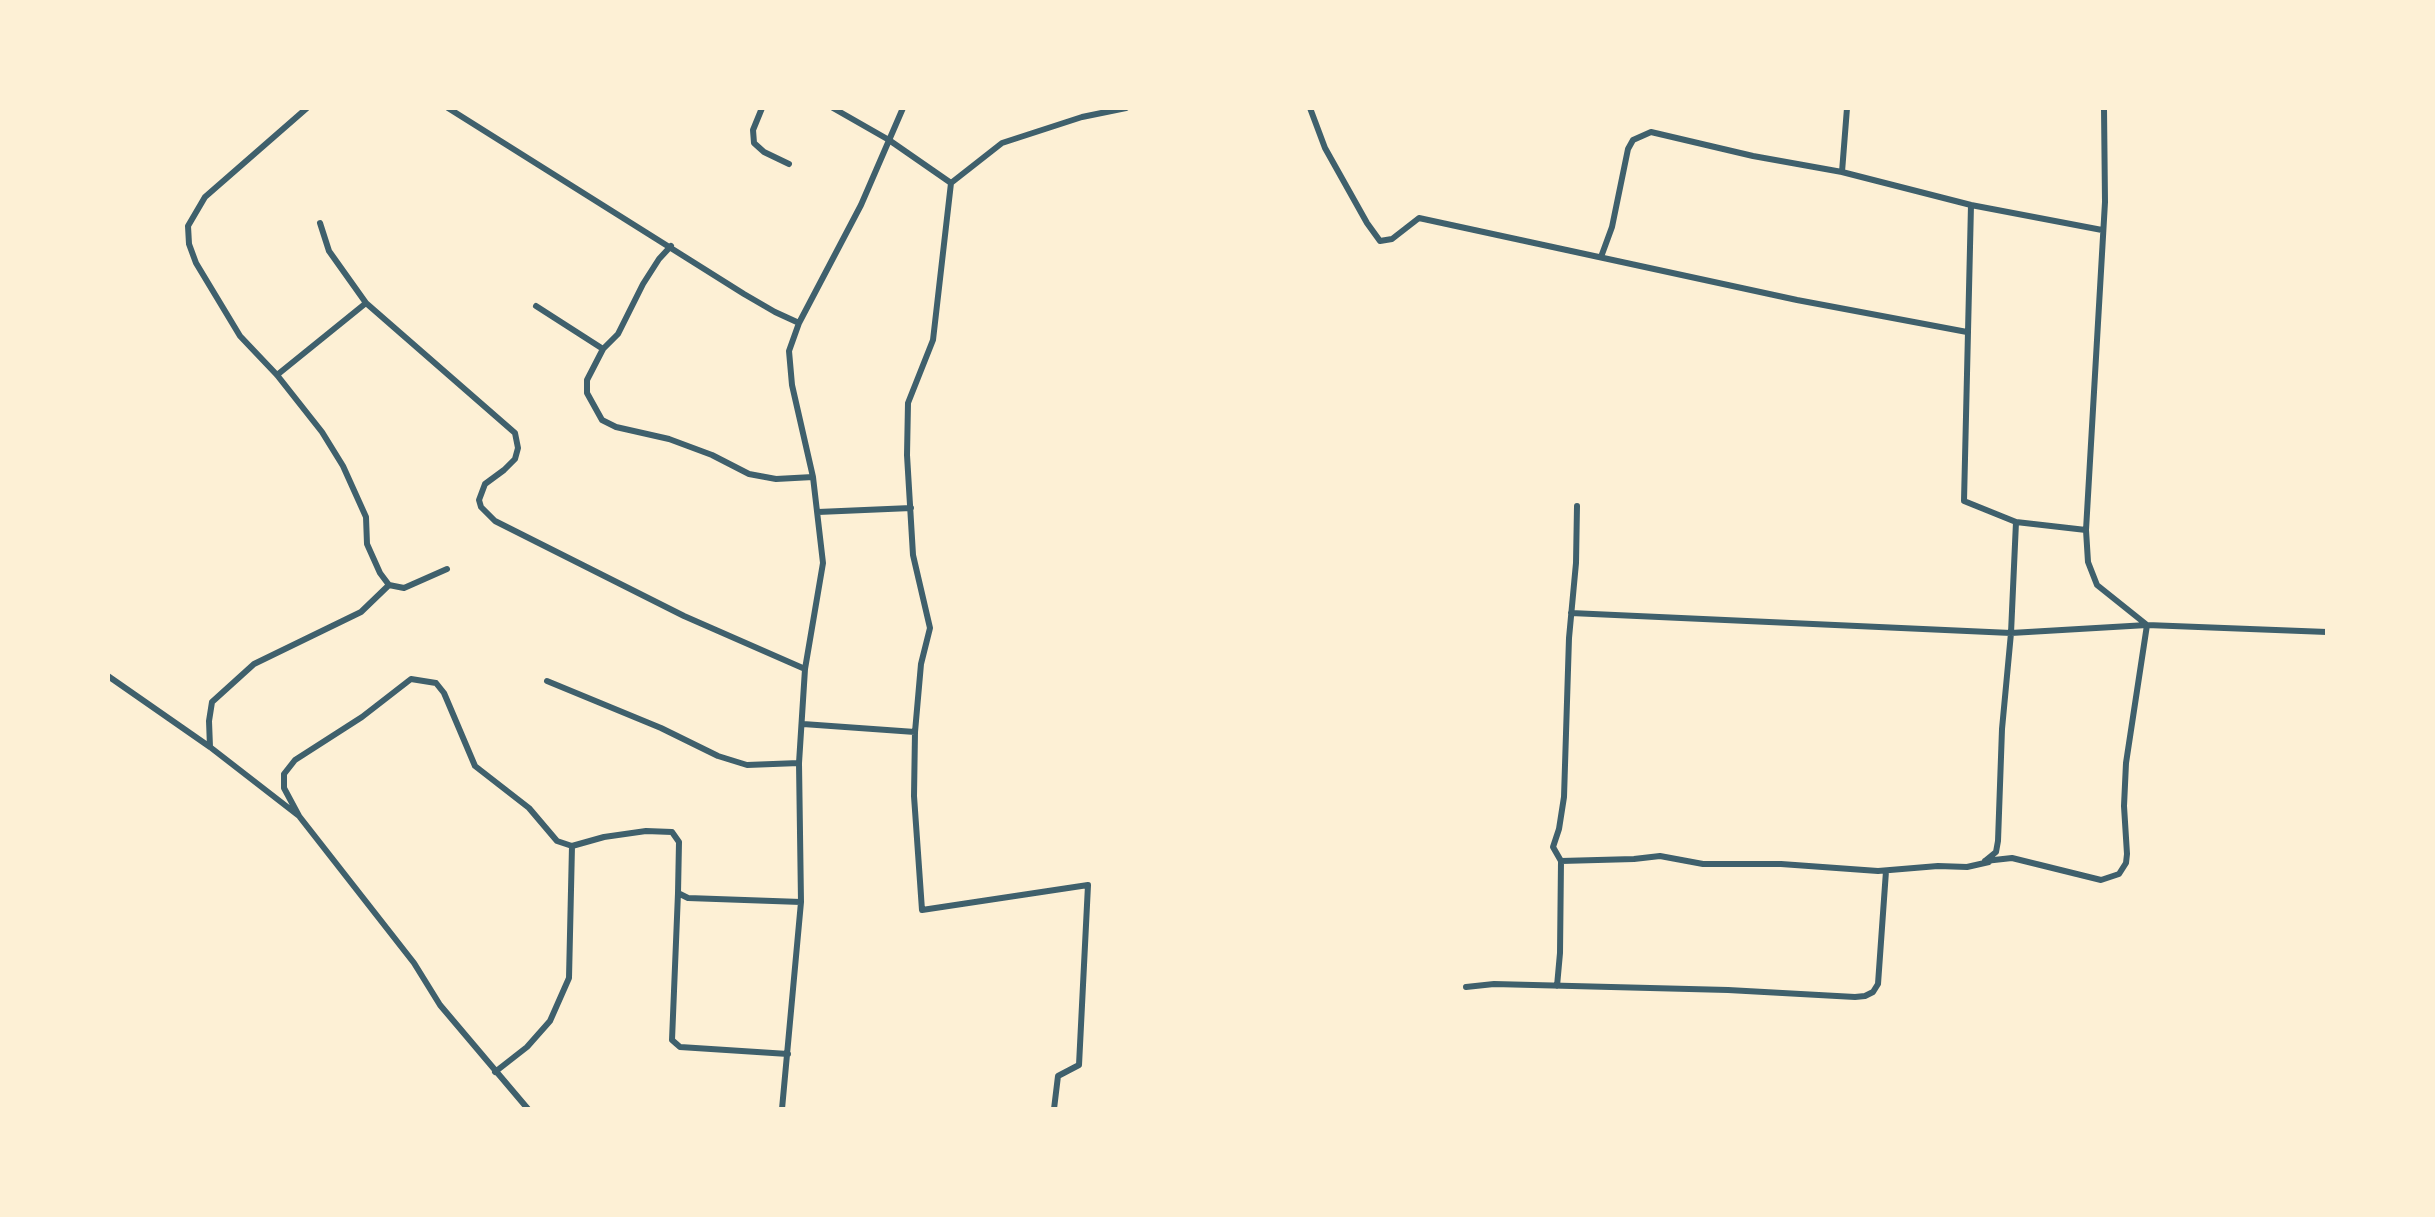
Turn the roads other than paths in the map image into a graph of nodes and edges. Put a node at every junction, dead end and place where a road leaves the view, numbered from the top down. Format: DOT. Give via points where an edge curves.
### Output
graph roads {
  1 [pos="307,108"];
  2 [pos="448,108"];
  3 [pos="762,108"];
  4 [pos="833,108"];
  5 [pos="903,108"];
  6 [pos="1126,108"];
  7 [pos="1311,108"];
  8 [pos="1847,108"];
  9 [pos="2104,108"];
  10 [pos="889,140"];
  11 [pos="789,164"];
  12 [pos="1842,172"];
  13 [pos="951,183"];
  14 [pos="1971,205"];
  15 [pos="320,223"];
  16 [pos="2102,230"];
  17 [pos="671,246"];
  18 [pos="1601,257"];
  19 [pos="366,303"];
  20 [pos="536,306"];
  21 [pos="800,323"];
  22 [pos="1967,332"];
  23 [pos="603,349"];
  24 [pos="277,375"];
  25 [pos="813,477"];
  26 [pos="1577,506"];
  27 [pos="911,508"];
  28 [pos="818,512"];
  29 [pos="2016,522"];
  30 [pos="2086,530"];
  31 [pos="447,569"];
  32 [pos="389,585"];
  33 [pos="1571,613"];
  34 [pos="2147,625"];
  35 [pos="2327,632"];
  36 [pos="2011,633"];
  37 [pos="805,669"];
  38 [pos="108,676"];
  39 [pos="547,681"];
  40 [pos="803,724"];
  41 [pos="915,732"];
  42 [pos="210,747"];
  43 [pos="799,763"];
  44 [pos="299,816"];
  45 [pos="572,846"];
  46 [pos="1561,861"];
  47 [pos="1985,861"];
  48 [pos="1886,871"];
  49 [pos="678,893"];
  50 [pos="801,902"];
  51 [pos="1557,986"];
  52 [pos="1466,987"];
  53 [pos="788,1054"];
  54 [pos="495,1072"];
  55 [pos="528,1109"];
  56 [pos="782,1109"];
  57 [pos="1054,1109"];
  1 -- 24 [label="street" via="205,196 188,226 189,244 201,272 240,336"];
  2 -- 17 [label="street"];
  3 -- 11 [label="street" via="753,130 754,143"];
  4 -- 10 [label="street"];
  5 -- 10 [label="street"];
  6 -- 13 [label="street" via="1082,117 1002,143"];
  7 -- 18 [label="street" via="1325,148 1380,241 1392,239 1419,218"];
  8 -- 12 [label="street"];
  9 -- 16 [label="street"];
  10 -- 13 [label="street"];
  10 -- 21 [label="street" via="861,206"];
  12 -- 14 [label="street"];
  12 -- 18 [label="street" via="1651,132 1639,136 1628,149 1612,227"];
  13 -- 27 [label="street" via="933,340 908,403"];
  14 -- 16 [label="street"];
  14 -- 22 [label="street"];
  15 -- 19 [label="street" via="329,251"];
  16 -- 30 [label="street"];
  17 -- 21 [label="street" via="775,312"];
  17 -- 23 [label="street" via="643,284 618,334"];
  18 -- 22 [label="street"];
  19 -- 24 [label="street"];
  19 -- 37 [label="street" via="515,433 515,459 485,484 478,500 495,521 684,616"];
  20 -- 23 [label="street"];
  21 -- 25 [label="street" via="789,351 792,385"];
  22 -- 29 [label="street" via="1964,501"];
  23 -- 25 [label="street" via="586,380 587,393 602,420 669,439 749,474 776,479"];
  24 -- 32 [label="street" via="343,466 366,517 367,544"];
  25 -- 28 [label="street"];
  26 -- 33 [label="street"];
  27 -- 28 [label="street"];
  27 -- 41 [label="street" via="913,555 930,628 921,664"];
  28 -- 37 [label="street" via="823,563"];
  29 -- 30 [label="street"];
  29 -- 36 [label="street"];
  30 -- 34 [label="street" via="2088,562 2097,585"];
  31 -- 32 [label="street" via="404,588"];
  32 -- 42 [label="street" via="361,612 254,664 212,702"];
  33 -- 36 [label="street"];
  33 -- 46 [label="street" via="1564,797 1553,847"];
  34 -- 35 [label="street"];
  34 -- 36 [label="street"];
  34 -- 47 [label="street" via="2126,763 2126,863 2119,874 2101,880 2012,858"];
  36 -- 47 [label="street" via="1998,841 1996,852"];
  37 -- 40 [label="street"];
  38 -- 42 [label="street"];
  39 -- 43 [label="street" via="718,756 747,765"];
  40 -- 41 [label="street"];
  40 -- 43 [label="street"];
  41 -- 57 [label="street" via="914,796 922,910 1088,885 1079,1065 1058,1076"];
  42 -- 44 [label="street"];
  43 -- 50 [label="street"];
  44 -- 45 [label="street" via="284,788 284,774 289,767 411,679 436,683 475,766 529,808 557,841"];
  44 -- 54 [label="street"];
  45 -- 49 [label="street" via="646,831 672,832 679,842"];
  45 -- 54 [label="street" via="568,978 550,1021 527,1047"];
  46 -- 48 [label="street" via="1660,856 1703,864"];
  46 -- 51 [label="street"];
  47 -- 48 [label="street" via="1989,862 1967,867"];
  48 -- 51 [label="street" via="1878,984 1865,996"];
  49 -- 50 [label="street" via="688,898"];
  49 -- 53 [label="street" via="672,1040 680,1047"];
  50 -- 53 [label="street"];
  51 -- 52 [label="street"];
  53 -- 56 [label="street"];
  54 -- 55 [label="street"];
}
